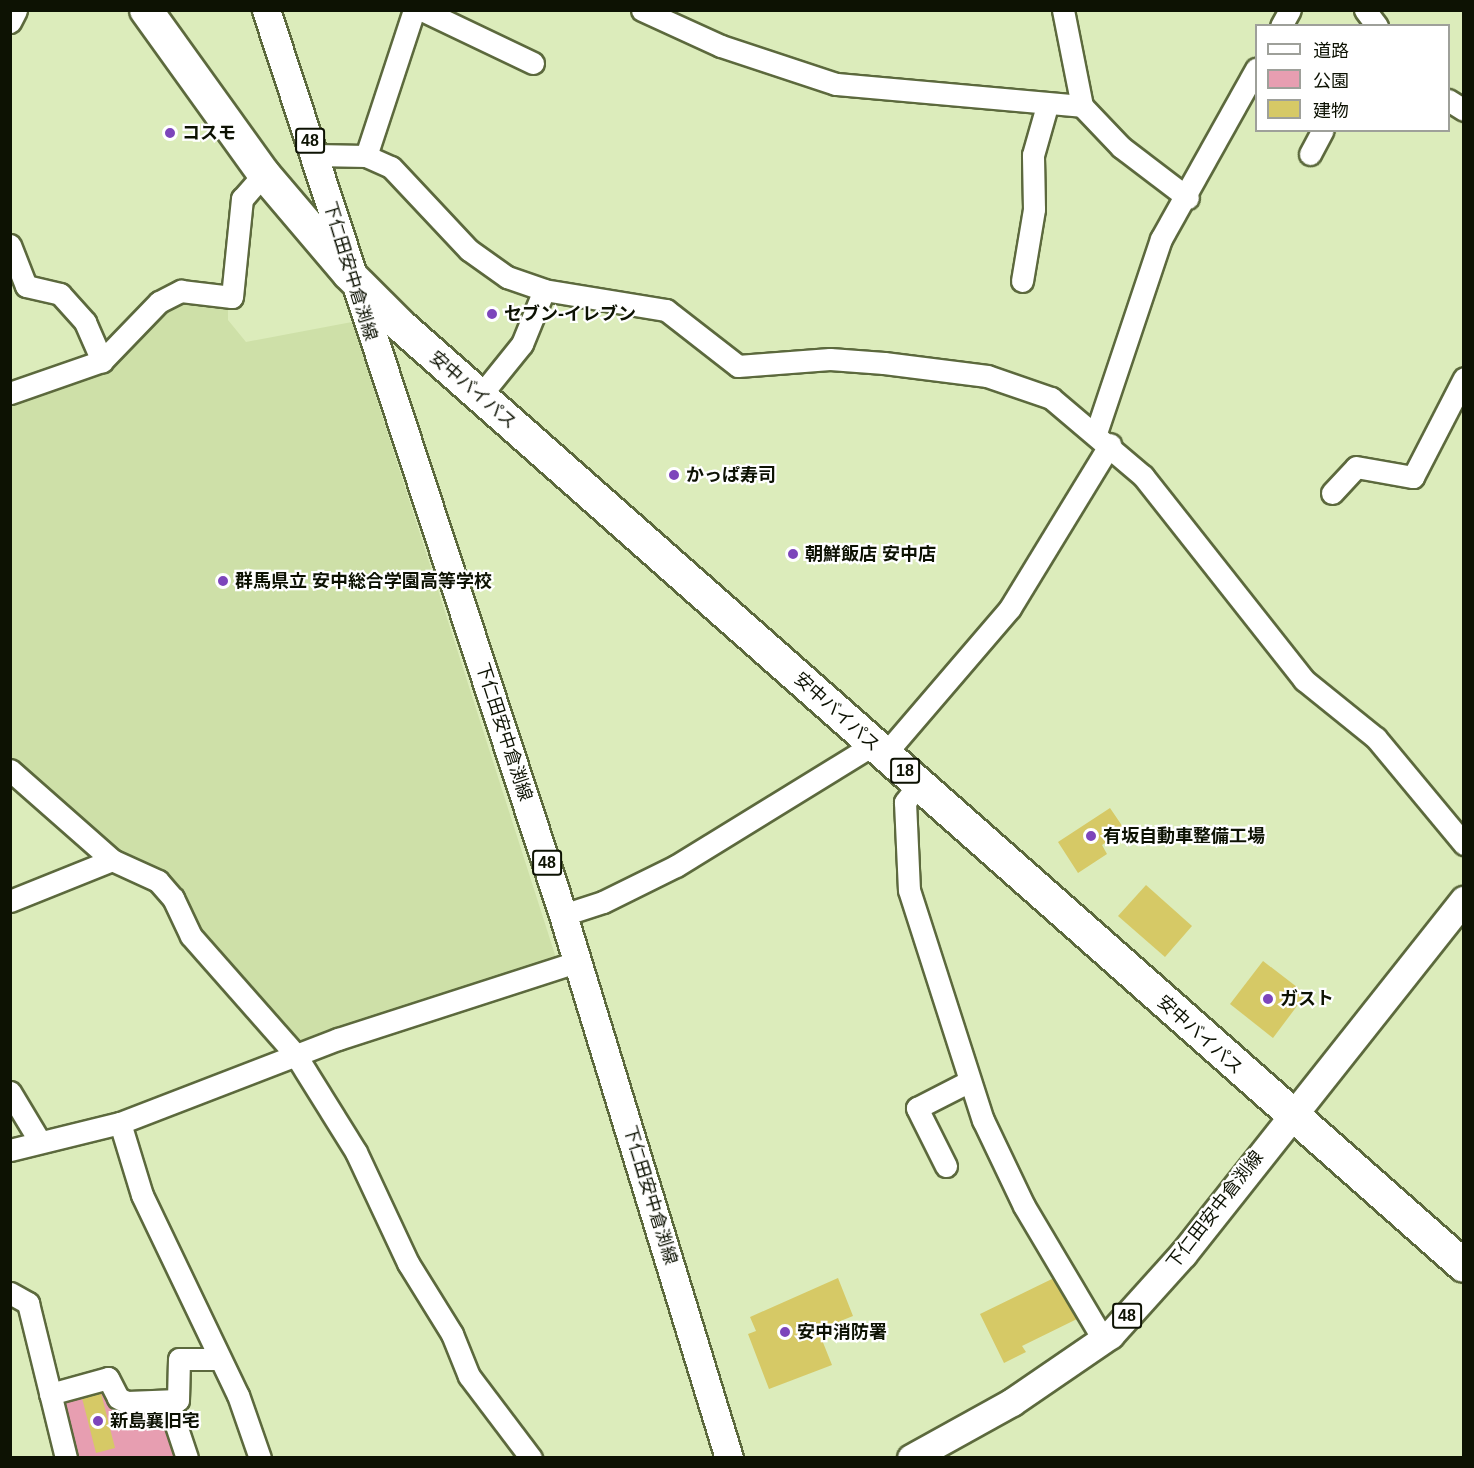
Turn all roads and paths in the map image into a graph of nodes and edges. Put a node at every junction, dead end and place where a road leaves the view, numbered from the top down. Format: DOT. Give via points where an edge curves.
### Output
graph roads {
  1 [pos="16,10"];
  2 [pos="146,10"];
  3 [pos="266,10"];
  4 [pos="414,10"];
  5 [pos="422,10"];
  6 [pos="642,10"];
  7 [pos="1063,10"];
  8 [pos="1290,10"];
  9 [pos="1365,10"];
  10 [pos="10,22"];
  11 [pos="1282,24"];
  12 [pos="1376,24"];
  13 [pos="533,63"];
  14 [pos="1255,73"];
  15 [pos="1450,101"];
  16 [pos="1047,106"];
  17 [pos="1082,106"];
  18 [pos="1464,110"];
  19 [pos="1322,132"];
  20 [pos="1310,154"];
  21 [pos="315,155"];
  22 [pos="366,156"];
  23 [pos="264,174"];
  24 [pos="1188,198"];
  25 [pos="10,245"];
  26 [pos="349,274"];
  27 [pos="1022,281"];
  28 [pos="544,290"];
  29 [pos="102,362"];
  30 [pos="1464,378"];
  31 [pos="10,393"];
  32 [pos="480,396"];
  33 [pos="1103,438"];
  34 [pos="1332,493"];
  35 [pos="880,749"];
  36 [pos="10,770"];
  37 [pos="919,784"];
  38 [pos="1464,844"];
  39 [pos="112,860"];
  40 [pos="1464,900"];
  41 [pos="10,901"];
  42 [pos="563,915"];
  43 [pos="578,962"];
  44 [pos="295,1054"];
  45 [pos="970,1081"];
  46 [pos="10,1092"];
  47 [pos="1290,1114"];
  48 [pos="120,1123"];
  49 [pos="40,1142"];
  50 [pos="10,1150"];
  51 [pos="946,1166"];
  52 [pos="1464,1266"];
  53 [pos="10,1293"];
  54 [pos="1103,1339"];
  55 [pos="220,1359"];
  56 [pos="50,1394"];
  57 [pos="168,1401"];
  58 [pos="186,1457"];
  59 [pos="66,1458"];
  60 [pos="260,1458"];
  61 [pos="531,1458"];
  62 [pos="729,1458"];
  63 [pos="911,1458"];
  1 -- 10 [label="street"];
  2 -- 23 [label="highway, 18"];
  3 -- 21 [label="main road, 下仁田安中倉渕線 / 48"];
  4 -- 22 [label="street"];
  5 -- 13 [label="street"];
  6 -- 16 [label="street" via="721,46 836,84"];
  7 -- 17 [label="street"];
  8 -- 11 [label="street"];
  9 -- 12 [label="street"];
  14 -- 24 [label="street"];
  15 -- 18 [label="street"];
  16 -- 17 [label="street"];
  16 -- 27 [label="street" via="1033,154 1034,209"];
  17 -- 24 [label="street" via="1121,147"];
  19 -- 20 [label="street"];
  21 -- 22 [label="street"];
  21 -- 26 [label="main road, 下仁田安中倉渕線 / 48"];
  22 -- 28 [label="street" via="391,167 469,250 507,277"];
  23 -- 26 [label="highway, 18"];
  23 -- 29 [label="street" via="242,199 232,297 181,291 159,302"];
  24 -- 33 [label="street" via="1161,239 1140,289"];
  25 -- 29 [label="street" via="26,286 60,294 86,322"];
  26 -- 32 [label="highway, 安中バイパス / 18"];
  26 -- 42 [label="main road, 下仁田安中倉渕線 / 48"];
  28 -- 32 [label="street" via="522,344"];
  28 -- 33 [label="street" via="666,310 738,366 830,359 1022,384 1051,398"];
  29 -- 31 [label="street"];
  30 -- 34 [label="street" via="1413,477 1356,467"];
  32 -- 35 [label="highway, 安中バイパス / 18"];
  33 -- 35 [label="street" via="1010,608"];
  33 -- 38 [label="street" via="1143,476 1304,680 1376,738"];
  35 -- 37 [label="highway, 安中バイパス / 18"];
  35 -- 42 [label="street" via="676,866 603,902"];
  36 -- 39 [label="street"];
  37 -- 45 [label="street" via="905,802 909,890"];
  37 -- 47 [label="highway, 安中バイパス / 18"];
  39 -- 41 [label="street"];
  39 -- 44 [label="street" via="158,881 173,898 191,936"];
  40 -- 47 [label="main road, 下仁田安中倉渕線 / 48"];
  42 -- 43 [label="main road, 下仁田安中倉渕線 / 48"];
  43 -- 44 [label="street"];
  43 -- 62 [label="main road, 下仁田安中倉渕線 / 48"];
  44 -- 48 [label="street"];
  44 -- 61 [label="street" via="356,1152 408,1263 452,1334 470,1376"];
  45 -- 51 [label="street" via="917,1108"];
  45 -- 54 [label="street" via="1024,1206"];
  46 -- 49 [label="street"];
  47 -- 52 [label="highway, 安中バイパス / 18"];
  47 -- 54 [label="main road, 下仁田安中倉渕線 / 48" via="1183,1254"];
  48 -- 49 [label="street"];
  48 -- 55 [label="street" via="142,1195"];
  49 -- 50 [label="street"];
  53 -- 56 [label="street" via="28,1303"];
  54 -- 63 [label="main road, 下仁田安中倉渕線 / 48" via="1012,1402"];
  55 -- 57 [label="street" via="179,1359 178,1400"];
  55 -- 60 [label="street"];
  56 -- 57 [label="street" via="108,1378 118,1398 127,1402"];
  56 -- 59 [label="street"];
  57 -- 58 [label="street"];
}
